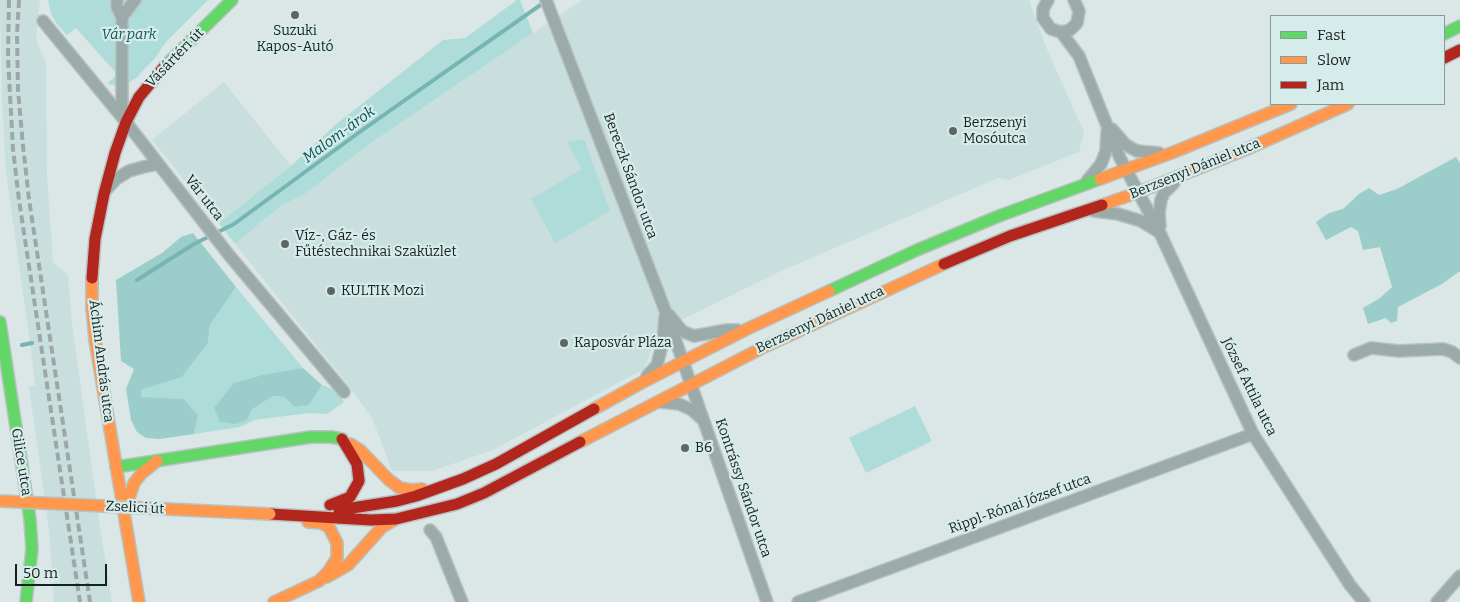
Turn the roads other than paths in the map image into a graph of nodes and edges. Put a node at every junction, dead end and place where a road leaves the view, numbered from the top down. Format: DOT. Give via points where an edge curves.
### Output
graph roads {
  1 [pos="118,0"];
  2 [pos="135,0"];
  3 [pos="232,0"];
  4 [pos="1047,0"];
  5 [pos="1074,0"];
  6 [pos="548,4"];
  7 [pos="122,17"];
  8 [pos="1460,19"];
  9 [pos="43,21"];
  10 [pos="1073,27"];
  11 [pos="1451,30"];
  12 [pos="1060,32"];
  13 [pos="1459,51"];
  14 [pos="1079,56"];
  15 [pos="1445,58"];
  16 [pos="1289,105"];
  17 [pos="1346,105"];
  18 [pos="124,119"];
  19 [pos="1107,124"];
  20 [pos="1174,152"];
  21 [pos="158,164"];
  22 [pos="1127,170"];
  23 [pos="1185,174"];
  24 [pos="1079,188"];
  25 [pos="1139,192"];
  26 [pos="104,194"];
  27 [pos="1088,210"];
  28 [pos="1160,233"];
  29 [pos="665,310"];
  30 [pos="0,322"];
  31 [pos="747,329"];
  32 [pos="1354,355"];
  33 [pos="1460,358"];
  34 [pos="683,363"];
  35 [pos="641,383"];
  36 [pos="691,385"];
  37 [pos="344,392"];
  38 [pos="655,402"];
  39 [pos="703,420"];
  40 [pos="1253,434"];
  41 [pos="342,439"];
  42 [pos="157,461"];
  43 [pos="116,467"];
  44 [pos="439,488"];
  45 [pos="0,501"];
  46 [pos="124,513"];
  47 [pos="270,514"];
  48 [pos="291,516"];
  49 [pos="396,519"];
  50 [pos="430,530"];
  51 [pos="1460,576"];
  52 [pos="319,580"];
  53 [pos="1350,585"];
  54 [pos="140,600"];
  55 [pos="26,602"];
  56 [pos="274,602"];
  57 [pos="462,602"];
  58 [pos="767,602"];
  59 [pos="798,602"];
  60 [pos="1358,602"];
  61 [pos="1364,602"];
  62 [pos="1437,602"];
  1 -- 7 [label="street"];
  2 -- 7 [label="street"];
  3 -- 18 [label="main road, Vásártéri út" via="156,74"];
  4 -- 12 [label="street" via="1043,9 1045,22"];
  5 -- 10 [label="street" via="1079,17"];
  6 -- 29 [label="street, Bereczk Sándor utca"];
  7 -- 18 [label="street"];
  8 -- 11 [label="main road"];
  9 -- 18 [label="street, Vár utca"];
  10 -- 12 [label="street"];
  10 -- 14 [label="street"];
  12 -- 14 [label="street"];
  13 -- 15 [label="main road"];
  14 -- 19 [label="street, József Attila utca"];
  16 -- 20 [label="main road, Berzsenyi Dániel utca"];
  17 -- 23 [label="main road, Berzsenyi Dániel utca"];
  18 -- 21 [label="street, Vár utca"];
  18 -- 26 [label="main road, Áchim András utca"];
  19 -- 20 [label="street" via="1126,145 1137,151"];
  19 -- 22 [label="street, József Attila utca"];
  19 -- 24 [label="street" via="1106,152 1101,164"];
  20 -- 22 [label="main road, Berzsenyi Dániel utca"];
  21 -- 26 [label="street" via="116,179"];
  21 -- 37 [label="street, Vár utca"];
  22 -- 24 [label="main road, Berzsenyi Dániel utca"];
  22 -- 25 [label="street, József Attila utca"];
  23 -- 25 [label="main road, Berzsenyi Dániel utca"];
  23 -- 28 [label="street" via="1169,187 1161,200"];
  24 -- 31 [label="main road, Berzsenyi Dániel utca" via="956,233"];
  25 -- 27 [label="main road, Berzsenyi Dániel utca"];
  25 -- 28 [label="street, József Attila utca"];
  26 -- 43 [label="main road, Áchim András utca" via="95,238 92,308"];
  27 -- 28 [label="street" via="1141,221"];
  27 -- 36 [label="main road, Berzsenyi Dániel utca" via="1010,236 916,276"];
  28 -- 40 [label="street, József Attila utca"];
  29 -- 31 [label="street" via="682,331 694,336"];
  29 -- 34 [label="street, Bereczk Sándor utca"];
  29 -- 35 [label="street" via="657,365"];
  30 -- 55 [label="main road, Gilice utca" via="30,519 32,549"];
  31 -- 34 [label="main road, Berzsenyi Dániel utca"];
  32 -- 33 [label="street" via="1371,348 1399,351 1443,349"];
  34 -- 35 [label="main road, Berzsenyi Dániel utca"];
  34 -- 36 [label="street, Kontrássy Sándor utca"];
  35 -- 44 [label="main road, Berzsenyi Dániel utca" via="496,464"];
  36 -- 38 [label="main road, Berzsenyi Dániel utca"];
  36 -- 39 [label="street, Kontrássy Sándor utca"];
  38 -- 39 [label="street" via="678,404"];
  38 -- 49 [label="main road, Berzsenyi Dániel utca" via="484,493 457,504"];
  39 -- 58 [label="street, Kontrássy Sándor utca"];
  40 -- 53 [label="street, József Attila utca"];
  40 -- 59 [label="street, Rippl-Rónai József utca"];
  41 -- 42 [label="main road" via="311,437"];
  41 -- 44 [label="main road" via="361,451 400,488"];
  41 -- 48 [label="main road" via="359,471 359,481 350,497 326,506 298,509"];
  42 -- 43 [label="main road"];
  42 -- 46 [label="main road" via="134,483"];
  43 -- 46 [label="main road, Áchim András utca"];
  44 -- 48 [label="main road, Berzsenyi Dániel utca" via="396,501"];
  45 -- 47 [label="main road, Zselici út, bridge"];
  46 -- 54 [label="main road, Áchim András utca"];
  47 -- 48 [label="main road, Berzsenyi Dániel utca"];
  48 -- 49 [label="main road, Berzsenyi Dániel utca"];
  48 -- 52 [label="main road" via="298,521 321,523 328,527 337,543 337,558"];
  49 -- 52 [label="main road" via="382,528 348,565"];
  50 -- 57 [label="street" via="436,537"];
  51 -- 62 [label="street"];
  52 -- 56 [label="main road"];
  53 -- 60 [label="street, József Attila utca"];
  53 -- 61 [label="street, József Attila utca"];
}
